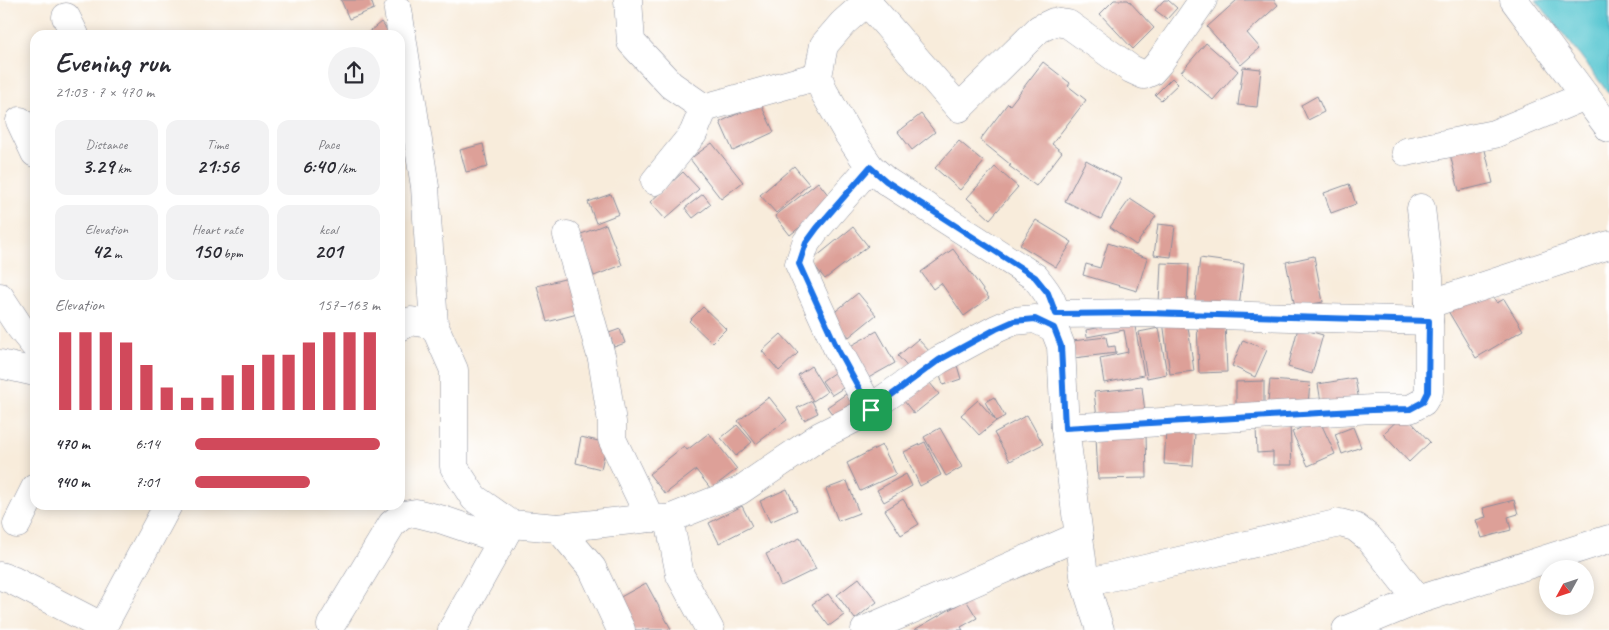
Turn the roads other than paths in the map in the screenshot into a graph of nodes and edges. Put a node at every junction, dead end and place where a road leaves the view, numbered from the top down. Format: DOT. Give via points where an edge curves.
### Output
graph roads {
  1 [pos="628,0"];
  2 [pos="1203,0"];
  3 [pos="1514,0"];
  4 [pos="868,1"];
  5 [pos="398,10"];
  6 [pos="401,30"];
  7 [pos="405,56"];
  8 [pos="818,76"];
  9 [pos="1585,96"];
  10 [pos="704,108"];
  11 [pos="20,121"];
  12 [pos="1609,128"];
  13 [pos="30,142"];
  14 [pos="1406,152"];
  15 [pos="870,167"];
  16 [pos="655,181"];
  17 [pos="1421,208"];
  18 [pos="567,234"];
  19 [pos="1609,244"];
  20 [pos="0,297"];
  21 [pos="1429,313"];
  22 [pos="1056,321"];
  23 [pos="405,324"];
  24 [pos="434,325"];
  25 [pos="30,340"];
  26 [pos="0,364"];
  27 [pos="30,371"];
  28 [pos="871,410"];
  29 [pos="1065,428"];
  30 [pos="30,498"];
  31 [pos="165,510"];
  32 [pos="660,519"];
  33 [pos="17,524"];
  34 [pos="558,528"];
  35 [pos="506,532"];
  36 [pos="1079,536"];
  37 [pos="1609,539"];
  38 [pos="0,576"];
  39 [pos="1085,583"];
  40 [pos="1418,600"];
  41 [pos="331,625"];
  42 [pos="102,628"];
  43 [pos="452,630"];
  44 [pos="621,630"];
  45 [pos="710,630"];
  46 [pos="865,630"];
  47 [pos="1100,630"];
  48 [pos="1346,630"];
  1 -- 10 [label="street" via="631,42 671,85"];
  2 -- 4 [label="street" via="1151,72 1144,75 1131,69 1068,24 1054,22 1039,29 959,108"];
  3 -- 9 [label="street"];
  4 -- 8 [label="street" via="842,23 824,45"];
  5 -- 6 [label="street"];
  7 -- 24 [label="street" via="425,186"];
  8 -- 10 [label="street"];
  8 -- 15 [label="street" via="835,111"];
  9 -- 12 [label="street"];
  9 -- 14 [label="street" via="1494,134"];
  10 -- 16 [label="street" via="693,134"];
  11 -- 13 [label="street"];
  15 -- 22 [label="street" via="886,181 1035,277 1048,293"];
  15 -- 28 [label="street" via="806,243 799,264 838,350"];
  17 -- 21 [label="street" via="1429,277"];
  18 -- 32 [label="street" via="602,359 612,440"];
  19 -- 21 [label="street"];
  20 -- 25 [label="street"];
  21 -- 22 [label="street" via="1147,313"];
  21 -- 29 [label="street" via="1428,392 1423,402 1410,409"];
  22 -- 28 [label="street" via="1014,321 996,329 939,360"];
  22 -- 29 [label="street" via="1061,346"];
  23 -- 24 [label="street" via="411,321"];
  24 -- 35 [label="street" via="454,370 454,467 474,498"];
  26 -- 27 [label="street"];
  28 -- 32 [label="street" via="820,436 739,491"];
  29 -- 36 [label="street"];
  30 -- 33 [label="street"];
  31 -- 42 [label="street"];
  32 -- 34 [label="street"];
  32 -- 45 [label="street" via="680,575"];
  34 -- 35 [label="street"];
  34 -- 44 [label="street" via="592,568"];
  35 -- 41 [label="street" via="416,512 403,515 392,524"];
  35 -- 43 [label="street"];
  36 -- 39 [label="street"];
  36 -- 46 [label="street"];
  37 -- 40 [label="street"];
  38 -- 42 [label="street"];
  39 -- 40 [label="street" via="1340,523 1355,527 1370,538"];
  39 -- 47 [label="street"];
  40 -- 48 [label="street"];
}
